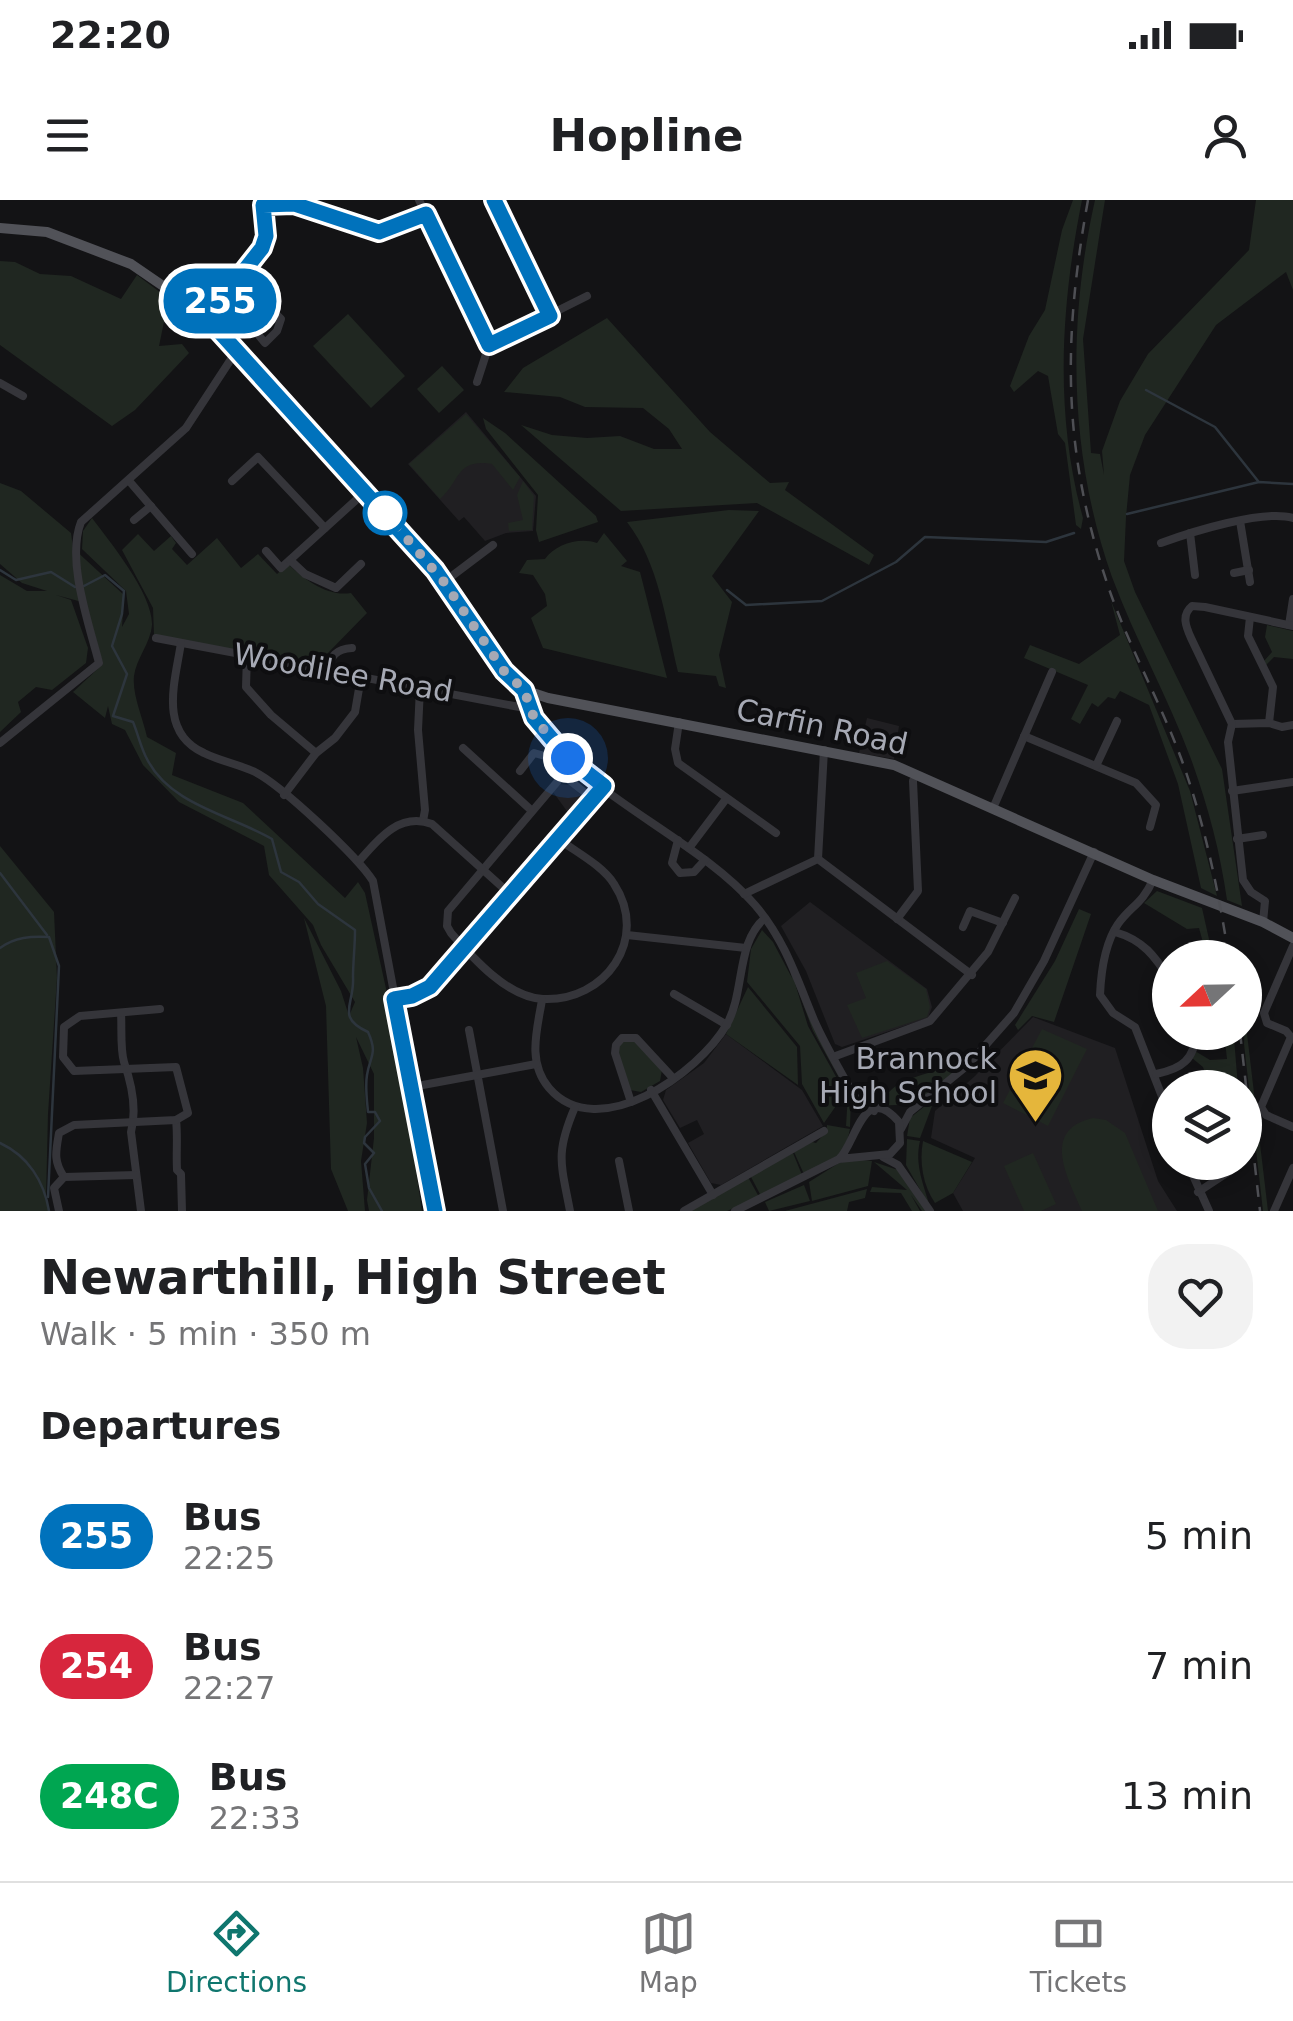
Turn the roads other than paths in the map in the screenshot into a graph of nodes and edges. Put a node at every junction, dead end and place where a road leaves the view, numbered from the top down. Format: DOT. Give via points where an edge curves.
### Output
graph roads {
  1 [pos="419,200"];
  2 [pos="494,200"];
  3 [pos="263,202"];
  4 [pos="426,214"];
  5 [pos="0,228"];
  6 [pos="238,278"];
  7 [pos="587,296"];
  8 [pos="291,316"];
  9 [pos="550,316"];
  10 [pos="207,318"];
  11 [pos="281,319"];
  12 [pos="256,332"];
  13 [pos="489,345"];
  14 [pos="237,350"];
  15 [pos="0,382"];
  16 [pos="477,382"];
  17 [pos="23,396"];
  18 [pos="130,482"];
  19 [pos="232,482"];
  20 [pos="366,491"];
  21 [pos="150,506"];
  22 [pos="1293,518"];
  23 [pos="134,520"];
  24 [pos="1240,521"];
  25 [pos="325,528"];
  26 [pos="1190,533"];
  27 [pos="1161,543"];
  28 [pos="493,545"];
  29 [pos="266,551"];
  30 [pos="192,554"];
  31 [pos="290,560"];
  32 [pos="362,564"];
  33 [pos="1249,570"];
  34 [pos="1195,574"];
  35 [pos="1234,574"];
  36 [pos="444,582"];
  37 [pos="1250,582"];
  38 [pos="1293,599"];
  39 [pos="1250,617"];
  40 [pos="1291,626"];
  41 [pos="156,638"];
  42 [pos="182,644"];
  43 [pos="352,648"];
  44 [pos="246,655"];
  45 [pos="327,670"];
  46 [pos="1052,672"];
  47 [pos="361,677"];
  48 [pos="420,688"];
  49 [pos="524,690"];
  50 [pos="530,710"];
  51 [pos="1117,721"];
  52 [pos="679,722"];
  53 [pos="1269,722"];
  54 [pos="1232,724"];
  55 [pos="1293,724"];
  56 [pos="1024,736"];
  57 [pos="0,743"];
  58 [pos="463,748"];
  59 [pos="824,750"];
  60 [pos="316,753"];
  61 [pos="1096,766"];
  62 [pos="520,772"];
  63 [pos="563,776"];
  64 [pos="913,780"];
  65 [pos="1293,782"];
  66 [pos="604,786"];
  67 [pos="1232,791"];
  68 [pos="284,795"];
  69 [pos="726,799"];
  70 [pos="594,800"];
  71 [pos="994,806"];
  72 [pos="530,810"];
  73 [pos="423,821"];
  74 [pos="1150,827"];
  75 [pos="776,833"];
  76 [pos="1264,835"];
  77 [pos="1238,839"];
  78 [pos="560,840"];
  79 [pos="678,840"];
  80 [pos="689,848"];
  81 [pos="1094,852"];
  82 [pos="360,860"];
  83 [pos="705,860"];
  84 [pos="818,860"];
  85 [pos="483,868"];
  86 [pos="1153,880"];
  87 [pos="510,894"];
  88 [pos="744,894"];
  89 [pos="1015,898"];
  90 [pos="765,918"];
  91 [pos="897,919"];
  92 [pos="1263,922"];
  93 [pos="1002,923"];
  94 [pos="962,927"];
  95 [pos="1114,932"];
  96 [pos="626,935"];
  97 [pos="1293,942"];
  98 [pos="465,948"];
  99 [pos="746,948"];
  100 [pos="1152,952"];
  101 [pos="972,974"];
  102 [pos="674,994"];
  103 [pos="394,999"];
  104 [pos="542,1000"];
  105 [pos="160,1010"];
  106 [pos="120,1013"];
  107 [pos="726,1024"];
  108 [pos="469,1030"];
  109 [pos="1193,1050"];
  110 [pos="834,1057"];
  111 [pos="536,1064"];
  112 [pos="130,1070"];
  113 [pos="1154,1070"];
  114 [pos="1169,1070"];
  115 [pos="478,1076"];
  116 [pos="672,1078"];
  117 [pos="412,1087"];
  118 [pos="651,1090"];
  119 [pos="854,1094"];
  120 [pos="631,1102"];
  121 [pos="918,1106"];
  122 [pos="575,1107"];
  123 [pos="874,1110"];
  124 [pos="886,1111"];
  125 [pos="176,1120"];
  126 [pos="858,1121"];
  127 [pos="133,1123"];
  128 [pos="1293,1127"];
  129 [pos="901,1129"];
  130 [pos="824,1131"];
  131 [pos="854,1137"];
  132 [pos="900,1144"];
  133 [pos="868,1155"];
  134 [pos="882,1157"];
  135 [pos="839,1158"];
  136 [pos="619,1162"];
  137 [pos="1293,1168"];
  138 [pos="136,1175"];
  139 [pos="64,1176"];
  140 [pos="906,1176"];
  141 [pos="1194,1180"];
  142 [pos="1221,1180"];
  143 [pos="1198,1192"];
  144 [pos="712,1195"];
  145 [pos="59,1211"];
  146 [pos="140,1211"];
  147 [pos="182,1211"];
  148 [pos="435,1211"];
  149 [pos="503,1211"];
  150 [pos="570,1211"];
  151 [pos="629,1211"];
  152 [pos="684,1211"];
  153 [pos="735,1211"];
  154 [pos="930,1211"];
  155 [pos="1209,1211"];
  156 [pos="1274,1211"];
  1 -- 4 [label="street"];
  2 -- 9 [label="street"];
  3 -- 4 [label="street" via="294,204 379,232"];
  3 -- 6 [label="street" via="266,236"];
  4 -- 13 [label="street"];
  5 -- 10 [label="main road" via="47,232 131,264"];
  6 -- 10 [label="street"];
  6 -- 11 [label="street"];
  7 -- 9 [label="street"];
  8 -- 11 [label="street"];
  9 -- 13 [label="street"];
  10 -- 14 [label="main road"];
  11 -- 12 [label="street" via="266,342"];
  13 -- 16 [label="street"];
  14 -- 18 [label="street" via="186,428"];
  14 -- 20 [label="main road"];
  15 -- 17 [label="street"];
  18 -- 21 [label="street"];
  18 -- 57 [label="street" via="84,518 77,534 79,579 99,663"];
  19 -- 25 [label="street" via="258,457"];
  20 -- 25 [label="street"];
  20 -- 36 [label="main road"];
  21 -- 23 [label="street"];
  21 -- 30 [label="street"];
  22 -- 24 [label="street"];
  24 -- 26 [label="street"];
  24 -- 33 [label="street"];
  25 -- 31 [label="street"];
  26 -- 27 [label="street"];
  26 -- 34 [label="street"];
  28 -- 36 [label="street"];
  29 -- 31 [label="street" via="281,568"];
  31 -- 32 [label="street" via="336,588"];
  33 -- 35 [label="street"];
  33 -- 37 [label="street"];
  36 -- 49 [label="main road"];
  38 -- 40 [label="street"];
  39 -- 40 [label="street"];
  39 -- 53 [label="street" via="1248,636 1273,687"];
  39 -- 54 [label="street" via="1196,606 1186,614"];
  41 -- 42 [label="street, Woodilee Road"];
  42 -- 44 [label="street, Woodilee Road"];
  42 -- 68 [label="street" via="172,710 185,741 258,773"];
  43 -- 45 [label="street" via="341,648"];
  44 -- 45 [label="street, Woodilee Road"];
  44 -- 60 [label="street" via="246,687"];
  45 -- 47 [label="street, Woodilee Road"];
  46 -- 56 [label="street"];
  47 -- 48 [label="street, Woodilee Road"];
  47 -- 60 [label="street" via="355,712"];
  48 -- 50 [label="street, Woodilee Road"];
  48 -- 73 [label="street"];
  49 -- 50 [label="street"];
  49 -- 52 [label="main road, Carfin Road"];
  50 -- 66 [label="street" via="558,746"];
  51 -- 61 [label="street"];
  52 -- 59 [label="main road, Carfin Road"];
  52 -- 69 [label="street" via="678,763"];
  53 -- 54 [label="street"];
  53 -- 55 [label="street"];
  54 -- 67 [label="street"];
  56 -- 61 [label="street"];
  56 -- 71 [label="street"];
  58 -- 72 [label="street"];
  59 -- 71 [label="main road, Carfin Road" via="894,765"];
  59 -- 84 [label="street"];
  60 -- 68 [label="street"];
  61 -- 74 [label="street" via="1148,794 1156,805"];
  62 -- 63 [label="street" via="534,753"];
  63 -- 70 [label="street"];
  63 -- 72 [label="street"];
  64 -- 91 [label="street" via="918,891"];
  65 -- 67 [label="street"];
  66 -- 70 [label="street"];
  66 -- 79 [label="street"];
  67 -- 77 [label="street"];
  68 -- 82 [label="street"];
  69 -- 75 [label="street"];
  69 -- 80 [label="street"];
  70 -- 78 [label="street"];
  71 -- 81 [label="main road, Carfin Road"];
  72 -- 85 [label="street"];
  73 -- 82 [label="street" via="398,823"];
  73 -- 85 [label="street"];
  76 -- 77 [label="street"];
  77 -- 92 [label="street" via="1244,884 1266,904"];
  78 -- 87 [label="street"];
  78 -- 96 [label="street" via="614,882"];
  79 -- 80 [label="street"];
  79 -- 83 [label="street" via="672,864 680,873 694,872"];
  80 -- 83 [label="street"];
  81 -- 86 [label="main road, Carfin Road"];
  81 -- 121 [label="street" via="1014,1013 968,1065"];
  82 -- 103 [label="street" via="373,881"];
  83 -- 88 [label="street"];
  84 -- 88 [label="street"];
  84 -- 91 [label="street"];
  85 -- 87 [label="street"];
  85 -- 98 [label="street" via="448,911 447,926"];
  86 -- 92 [label="main road, Carfin Road"];
  86 -- 95 [label="street"];
  87 -- 98 [label="street"];
  88 -- 90 [label="street"];
  89 -- 93 [label="street"];
  90 -- 99 [label="street"];
  90 -- 110 [label="street"];
  91 -- 101 [label="street"];
  92 -- 97 [label="main road, Carfin Road"];
  93 -- 94 [label="street" via="970,911"];
  93 -- 101 [label="street"];
  95 -- 100 [label="street"];
  95 -- 113 [label="street" via="1100,995 1135,1027"];
  96 -- 99 [label="street"];
  96 -- 104 [label="street" via="605,979 582,994"];
  97 -- 128 [label="street" via="1264,1014 1291,1037 1261,1108"];
  98 -- 103 [label="street" via="430,987"];
  98 -- 104 [label="street" via="519,992"];
  99 -- 107 [label="street"];
  101 -- 110 [label="street" via="930,1020"];
  102 -- 107 [label="street"];
  103 -- 117 [label="street"];
  104 -- 111 [label="street"];
  105 -- 106 [label="street"];
  106 -- 112 [label="street"];
  106 -- 112 [label="street" via="80,1016 64,1027 63,1058 70,1074"];
  107 -- 116 [label="street" via="693,1066"];
  108 -- 115 [label="street"];
  109 -- 114 [label="street" via="1182,1066"];
  110 -- 119 [label="street"];
  111 -- 115 [label="street"];
  111 -- 122 [label="street" via="547,1086"];
  112 -- 125 [label="street" via="176,1068 188,1111"];
  112 -- 127 [label="street"];
  115 -- 117 [label="street"];
  115 -- 149 [label="street"];
  116 -- 118 [label="street"];
  116 -- 120 [label="street" via="636,1038 622,1038 615,1053"];
  117 -- 148 [label="street"];
  118 -- 120 [label="street"];
  118 -- 144 [label="street"];
  119 -- 123 [label="street"];
  119 -- 126 [label="street"];
  120 -- 122 [label="street" via="595,1111"];
  121 -- 124 [label="street"];
  121 -- 129 [label="street"];
  122 -- 150 [label="street" via="561,1152"];
  123 -- 124 [label="street"];
  123 -- 126 [label="street"];
  124 -- 129 [label="street"];
  125 -- 127 [label="street"];
  125 -- 147 [label="street"];
  126 -- 131 [label="street"];
  127 -- 138 [label="street"];
  127 -- 139 [label="street" via="72,1120 58,1135 55,1164"];
  129 -- 132 [label="street"];
  130 -- 144 [label="street"];
  131 -- 133 [label="street"];
  131 -- 135 [label="street"];
  132 -- 134 [label="street"];
  132 -- 140 [label="street"];
  133 -- 134 [label="street"];
  133 -- 135 [label="street"];
  134 -- 140 [label="street"];
  135 -- 153 [label="street"];
  136 -- 151 [label="street"];
  137 -- 156 [label="street"];
  138 -- 139 [label="street"];
  138 -- 146 [label="street"];
  139 -- 145 [label="street" via="54,1188"];
  140 -- 154 [label="street"];
  141 -- 143 [label="street"];
  142 -- 143 [label="street"];
  143 -- 155 [label="street"];
  144 -- 152 [label="street"];
}
